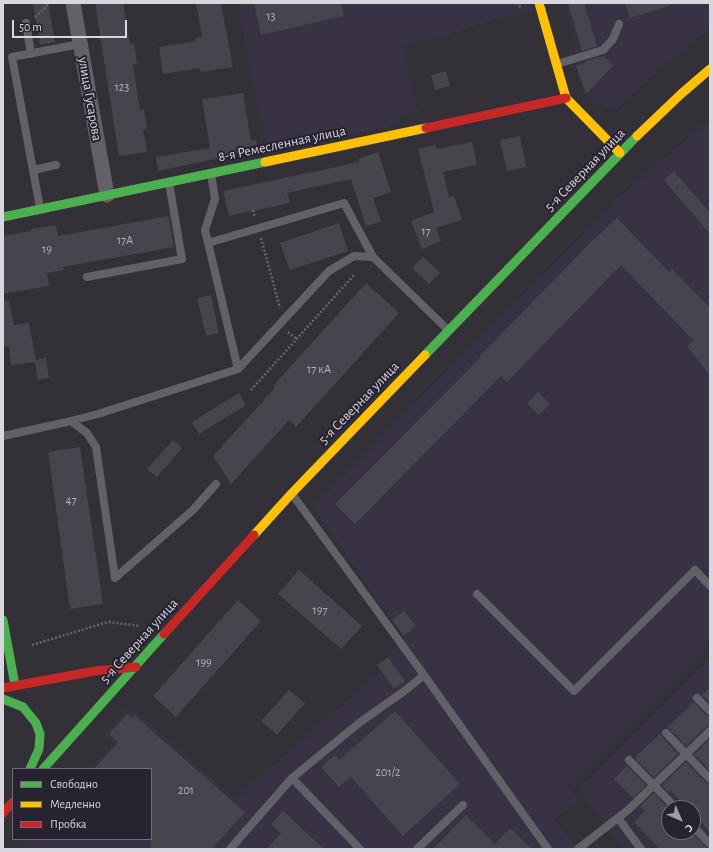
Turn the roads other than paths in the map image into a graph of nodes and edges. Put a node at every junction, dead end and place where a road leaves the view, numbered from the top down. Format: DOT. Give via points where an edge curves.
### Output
graph roads {
  1 [pos="73,3"];
  2 [pos="540,3"];
  3 [pos="26,23"];
  4 [pos="619,24"];
  5 [pos="80,44"];
  6 [pos="31,54"];
  7 [pos="556,64"];
  8 [pos="710,69"];
  9 [pos="566,98"];
  10 [pos="620,153"];
  11 [pos="56,165"];
  12 [pos="33,170"];
  13 [pos="211,173"];
  14 [pos="168,182"];
  15 [pos="106,195"];
  16 [pos="41,209"];
  17 [pos="3,217"];
  18 [pos="208,243"];
  19 [pos="373,257"];
  20 [pos="86,277"];
  21 [pos="448,331"];
  22 [pos="238,369"];
  23 [pos="71,421"];
  24 [pos="3,436"];
  25 [pos="216,484"];
  26 [pos="292,493"];
  27 [pos="710,586"];
  28 [pos="477,594"];
  29 [pos="3,620"];
  30 [pos="136,667"];
  31 [pos="424,675"];
  32 [pos="15,685"];
  33 [pos="3,688"];
  34 [pos="698,698"];
  35 [pos="3,699"];
  36 [pos="710,711"];
  37 [pos="710,731"];
  38 [pos="666,732"];
  39 [pos="686,754"];
  40 [pos="629,760"];
  41 [pos="30,768"];
  42 [pos="44,768"];
  43 [pos="292,778"];
  44 [pos="710,779"];
  45 [pos="654,785"];
  46 [pos="668,800"];
  47 [pos="12,803"];
  48 [pos="463,805"];
  49 [pos="3,813"];
  50 [pos="618,818"];
  51 [pos="701,834"];
  52 [pos="710,844"];
  53 [pos="230,849"];
  54 [pos="360,849"];
  55 [pos="417,849"];
  56 [pos="548,849"];
  57 [pos="578,849"];
  58 [pos="642,849"];
  1 -- 5 [label="street, улица Гусарова"];
  2 -- 7 [label="main road"];
  3 -- 6 [label="lane"];
  4 -- 7 [label="lane" via="613,39 603,50"];
  5 -- 6 [label="lane"];
  5 -- 15 [label="street, улица Гусарова"];
  6 -- 12 [label="lane" via="12,58"];
  7 -- 9 [label="main road"];
  8 -- 10 [label="main road, 5-я Северная улица"];
  9 -- 10 [label="main road"];
  9 -- 13 [label="main road, 8-я Ремесленная улица"];
  10 -- 21 [label="main road, 5-я Северная улица"];
  11 -- 12 [label="lane"];
  12 -- 16 [label="lane"];
  13 -- 14 [label="main road, 8-я Ремесленная улица"];
  13 -- 18 [label="lane" via="215,200 205,230"];
  14 -- 15 [label="main road, 8-я Ремесленная улица"];
  14 -- 20 [label="lane" via="182,260"];
  15 -- 16 [label="main road, 8-я Ремесленная улица"];
  16 -- 17 [label="main road, 8-я Ремесленная улица"];
  18 -- 19 [label="lane" via="344,203"];
  18 -- 22 [label="lane"];
  19 -- 21 [label="lane"];
  19 -- 22 [label="lane" via="354,256 329,271"];
  21 -- 26 [label="main road, 5-я Северная улица"];
  22 -- 23 [label="lane"];
  23 -- 24 [label="lane"];
  23 -- 25 [label="lane" via="87,433 96,447 115,578 193,510"];
  26 -- 30 [label="main road, 5-я Северная улица"];
  26 -- 31 [label="lane"];
  27 -- 28 [label="lane" via="695,570 574,691"];
  29 -- 32 [label="main road"];
  30 -- 32 [label="main road" via="95,671"];
  30 -- 42 [label="main road, 5-я Северная улица"];
  31 -- 43 [label="lane" via="359,723"];
  31 -- 56 [label="lane"];
  32 -- 33 [label="main road"];
  34 -- 36 [label="lane"];
  35 -- 41 [label="main road" via="23,707 36,722 40,734 39,749"];
  37 -- 39 [label="lane"];
  38 -- 39 [label="lane"];
  39 -- 44 [label="lane"];
  39 -- 45 [label="lane"];
  40 -- 45 [label="lane"];
  43 -- 53 [label="lane"];
  43 -- 54 [label="lane"];
  45 -- 46 [label="lane"];
  45 -- 50 [label="lane"];
  47 -- 49 [label="main road"];
  48 -- 55 [label="lane"];
  50 -- 57 [label="lane"];
  50 -- 58 [label="lane"];
  51 -- 52 [label="lane"];
}
